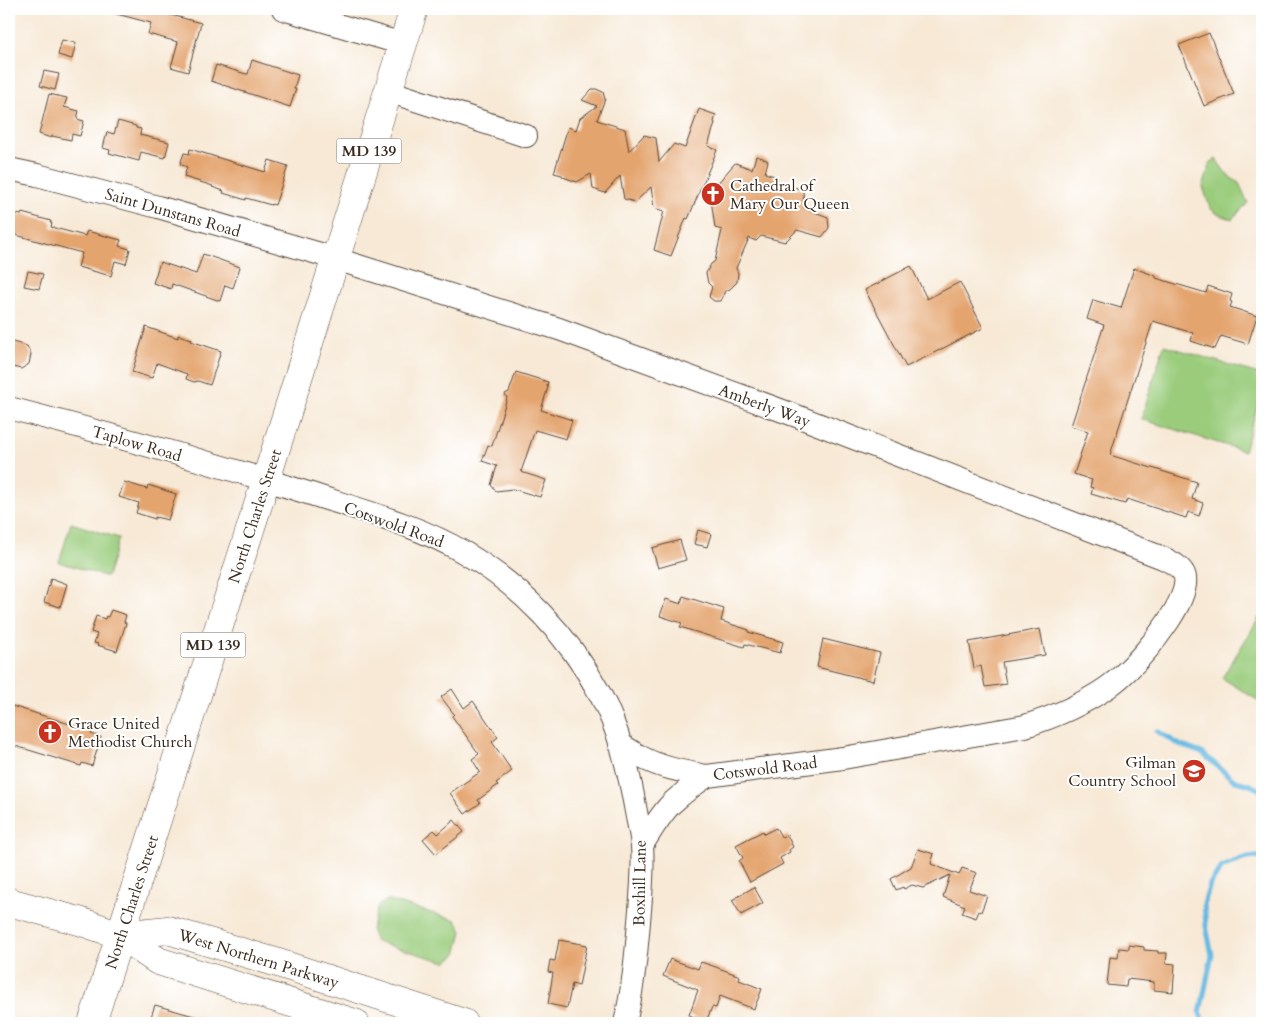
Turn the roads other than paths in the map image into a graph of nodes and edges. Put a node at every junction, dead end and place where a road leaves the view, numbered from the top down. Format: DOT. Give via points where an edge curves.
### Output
graph roads {
  1 [pos="283,9"];
  2 [pos="414,9"];
  3 [pos="403,44"];
  4 [pos="388,91"];
  5 [pos="526,136"];
  6 [pos="9,169"];
  7 [pos="336,259"];
  8 [pos="9,408"];
  9 [pos="266,480"];
  10 [pos="1184,575"];
  11 [pos="620,744"];
  12 [pos="707,776"];
  13 [pos="642,845"];
  14 [pos="9,902"];
  15 [pos="120,936"];
  16 [pos="92,1023"];
  17 [pos="355,1023"];
  18 [pos="464,1023"];
  19 [pos="625,1023"];
  1 -- 3 [label="street"];
  2 -- 3 [label="main road, North Charles Street"];
  3 -- 4 [label="main road, North Charles Street / MD 139"];
  4 -- 5 [label="street"];
  4 -- 7 [label="main road, North Charles Street / MD 139"];
  6 -- 7 [label="street, Saint Dunstans Road" via="158,207"];
  7 -- 9 [label="main road, North Charles Street / MD 139"];
  7 -- 10 [label="street, Amberly Way" via="573,334 802,418 1163,558 1178,566"];
  8 -- 9 [label="street, Taplow Road"];
  9 -- 11 [label="street, Cotswold Road" via="421,530 496,573 532,604 576,654 601,695"];
  9 -- 15 [label="main road, North Charles Street / MD 139"];
  10 -- 12 [label="street, Cotswold Road" via="1184,590 1177,607 1143,656 1107,688 1074,708 1025,726 852,756"];
  11 -- 12 [label="street, Cotswold Road" via="642,758 669,768"];
  11 -- 13 [label="street, Boxhill Lane" via="630,775"];
  12 -- 13 [label="street" via="671,804"];
  13 -- 19 [label="street, Boxhill Lane" via="642,897"];
  14 -- 15 [label="main road" via="80,921"];
  15 -- 16 [label="main road, North Charles Street / MD 139"];
  15 -- 17 [label="main road, West Northern Parkway" via="158,961"];
  15 -- 18 [label="main road, West Northern Parkway" via="168,930"];
}
